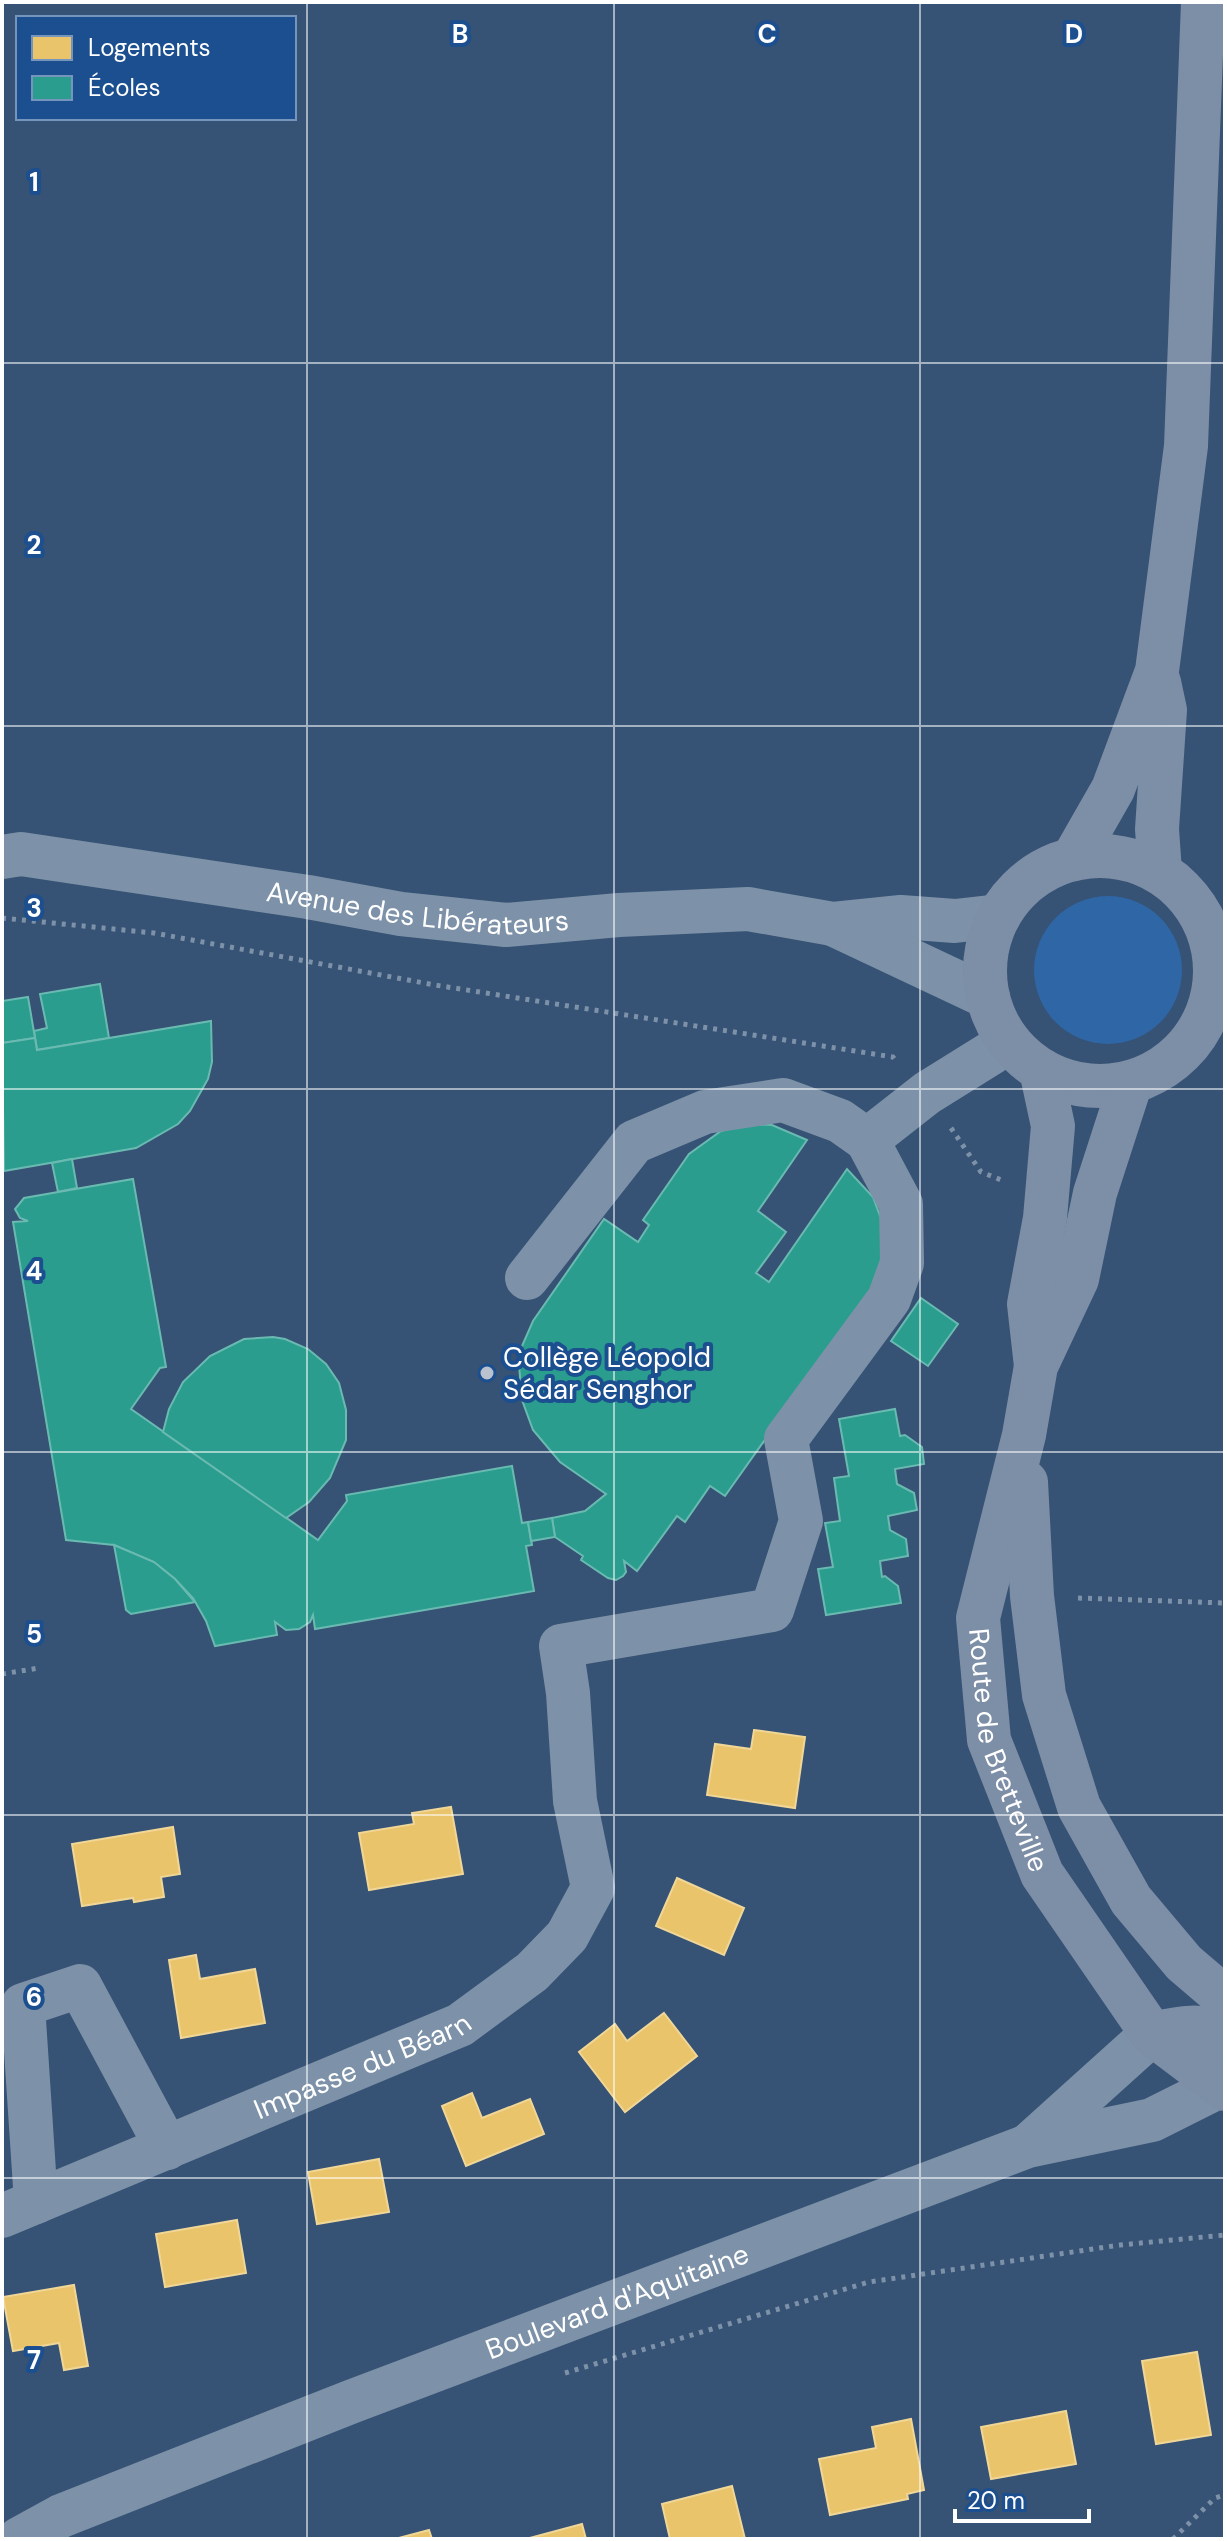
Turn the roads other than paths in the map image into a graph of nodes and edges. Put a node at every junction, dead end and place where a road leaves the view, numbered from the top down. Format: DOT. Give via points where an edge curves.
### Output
graph roads {
  1 [pos="1203,2"];
  2 [pos="1157,671"];
  3 [pos="2,857"];
  4 [pos="1073,859"];
  5 [pos="1160,872"];
  6 [pos="999,916"];
  7 [pos="833,924"];
  8 [pos="1220,991"];
  9 [pos="988,997"];
  10 [pos="1025,1056"];
  11 [pos="1131,1082"];
  12 [pos="867,1140"];
  13 [pos="527,1278"];
  14 [pos="1036,1366"];
  15 [pos="1024,1435"];
  16 [pos="1219,2021"];
  17 [pos="1152,2034"];
  18 [pos="1223,2088"];
  19 [pos="1028,2146"];
  20 [pos="167,2148"];
  21 [pos="19,2209"];
  22 [pos="19,2539"];
  1 -- 2 [label="main road" via="1186,446"];
  2 -- 4 [label="main road" via="1113,789"];
  2 -- 5 [label="main road" via="1165,710 1157,829"];
  3 -- 7 [label="street, Avenue des Libérateurs" via="21,854 401,914 506,925 748,909"];
  4 -- 5 [label="main road" via="1132,860"];
  4 -- 6 [label="main road" via="1018,890"];
  5 -- 8 [label="main road" via="1198,910 1210,934"];
  6 -- 7 [label="street, Avenue des Libérateurs"];
  6 -- 9 [label="main road" via="985,970"];
  7 -- 9 [label="street, Avenue des Libérateurs"];
  8 -- 11 [label="main road" via="1186,1048"];
  9 -- 10 [label="main road" via="996,1021"];
  10 -- 11 [label="main road" via="1069,1082"];
  10 -- 12 [label="street" via="927,1093"];
  10 -- 14 [label="main road, Route de Bretteville" via="1053,1126 1045,1218 1029,1304"];
  11 -- 14 [label="main road, Route de Bretteville" via="1095,1193 1077,1279"];
  12 -- 13 [label="street" via="840,1121 783,1100 705,1112 634,1142"];
  12 -- 20 [label="street, Impasse du Béarn" via="901,1204 902,1263 889,1299 786,1439 801,1521 772,1610 561,1646 575,1801 593,1888 567,1936 532,1972 460,2025"];
  14 -- 15 [label="main road, Route de Bretteville"];
  15 -- 16 [label="main road, Route de Bretteville" via="1032,1596 1044,1695 1079,1807 1131,1900 1184,1963"];
  15 -- 17 [label="main road, Route de Bretteville" via="978,1618 989,1740 1042,1874"];
  16 -- 17 [label="main road"];
  16 -- 18 [label="street" via="1215,2053"];
  17 -- 18 [label="main road, Route de Bretteville"];
  17 -- 19 [label="street"];
  18 -- 19 [label="street, Boulevard d'Aquitaine" via="1152,2120"];
  19 -- 22 [label="street, Boulevard d'Aquitaine" via="353,2401 61,2516"];
  20 -- 21 [label="street, Impasse du Béarn"];
  20 -- 21 [label="street" via="80,1986 23,2005"];
}
